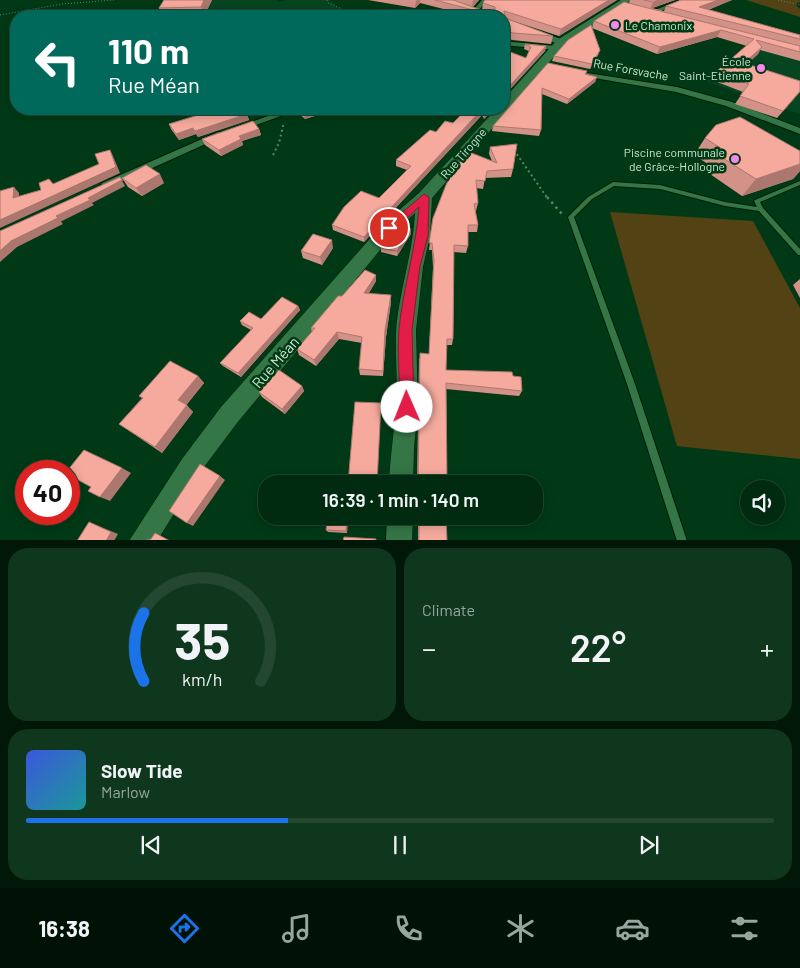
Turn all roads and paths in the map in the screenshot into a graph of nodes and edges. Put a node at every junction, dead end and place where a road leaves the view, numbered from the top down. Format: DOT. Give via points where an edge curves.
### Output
graph roads {
  1 [pos="114,0"];
  2 [pos="327,0"];
  3 [pos="485,0"];
  4 [pos="687,0"];
  5 [pos="778,0"];
  6 [pos="624,4"];
  7 [pos="800,5"];
  8 [pos="28,10"];
  9 [pos="343,10"];
  10 [pos="471,10"];
  11 [pos="642,12"];
  12 [pos="650,13"];
  13 [pos="668,18"];
  14 [pos="510,24"];
  15 [pos="510,43"];
  16 [pos="558,45"];
  17 [pos="565,70"];
  18 [pos="510,101"];
  19 [pos="278,115"];
  20 [pos="285,115"];
  21 [pos="497,115"];
  22 [pos="800,131"];
  23 [pos="512,149"];
  24 [pos="273,155"];
  25 [pos="800,183"];
  26 [pos="99,189"];
  27 [pos="424,197"];
  28 [pos="761,209"];
  29 [pos="576,230"];
  30 [pos="800,253"];
  31 [pos="401,475"];
  32 [pos="400,525"];
  33 [pos="142,540"];
  34 [pos="399,540"];
  35 [pos="682,540"];
  1 -- 8 [label="path"];
  2 -- 9 [label="path"];
  3 -- 10 [label="street"];
  4 -- 12 [label="street"];
  5 -- 7 [label="path"];
  6 -- 16 [label="street, Rue Tirogne"];
  11 -- 12 [label="street"];
  12 -- 13 [label="street"];
  14 -- 16 [label="street"];
  15 -- 16 [label="street"];
  16 -- 18 [label="street, Rue Tirogne" via="546,65"];
  17 -- 22 [label="street, Rue Forsvache" via="677,90 729,104"];
  19 -- 26 [label="street" via="207,138"];
  20 -- 24 [label="path" via="279,144"];
  21 -- 27 [label="street, Rue Tirogne"];
  23 -- 29 [label="path" via="547,198"];
  25 -- 28 [label="lane" via="757,201"];
  27 -- 31 [label="street" via="422,236 414,266 406,330 407,407"];
  27 -- 33 [label="street, Rue Méan" via="389,228 229,415"];
  28 -- 29 [label="lane" via="725,204 660,187 613,184 590,198 571,217"];
  28 -- 30 [label="lane"];
  29 -- 35 [label="lane"];
  32 -- 34 [label="street"];
}
